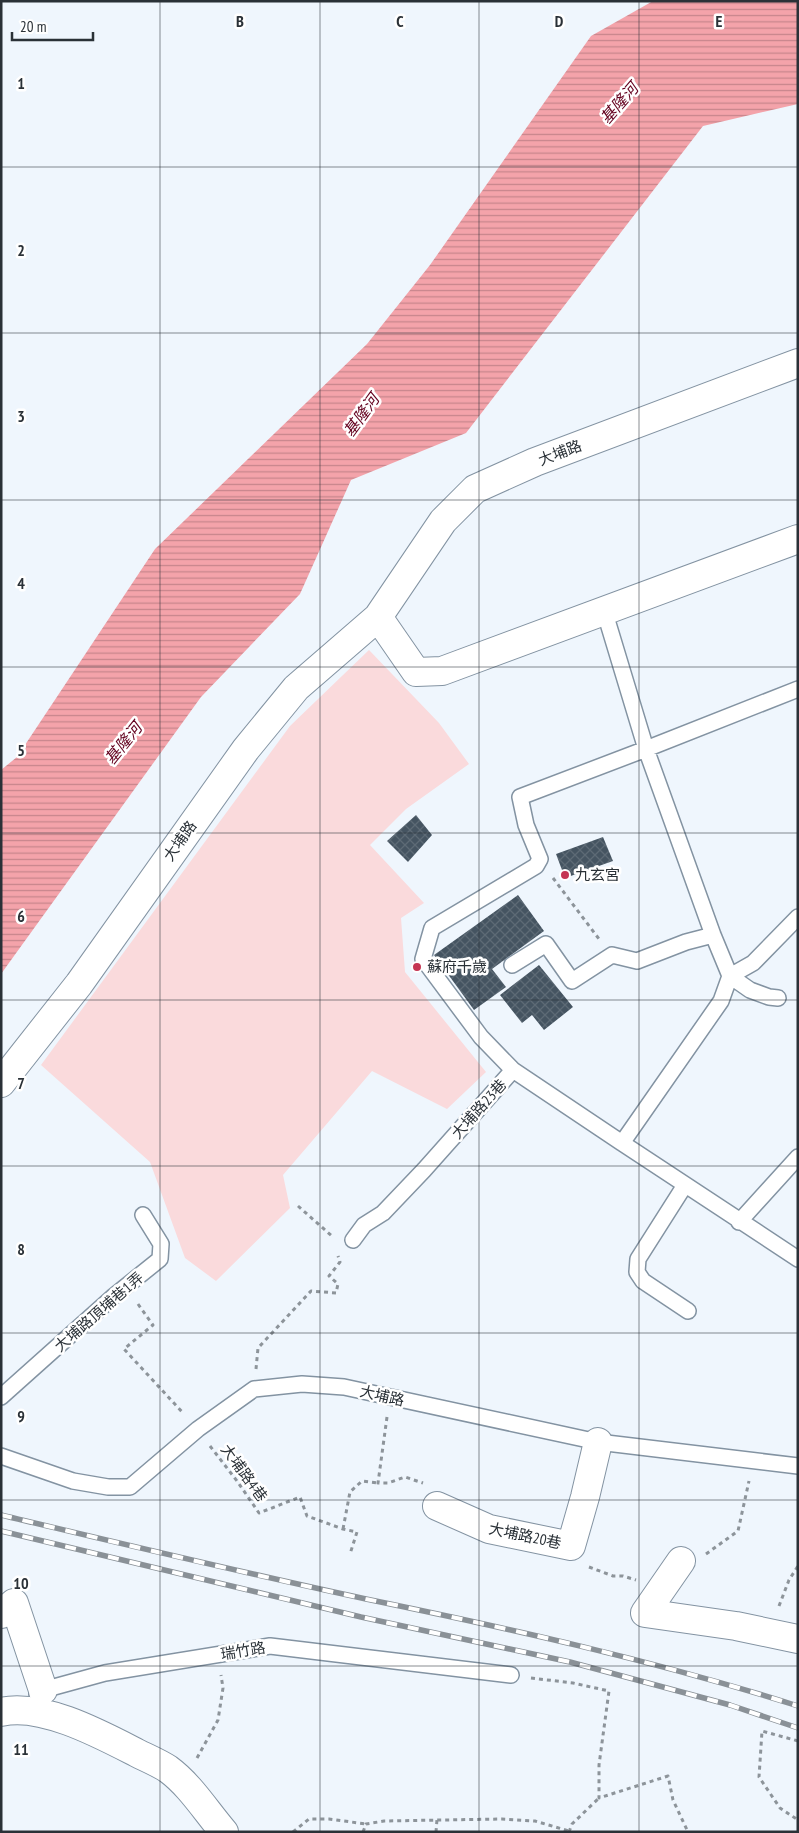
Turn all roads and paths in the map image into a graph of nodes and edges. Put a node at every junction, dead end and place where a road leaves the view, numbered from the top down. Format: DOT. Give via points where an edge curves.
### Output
graph roads {
  1 [pos="798,362"];
  2 [pos="798,539"];
  3 [pos="604,610"];
  4 [pos="378,617"];
  5 [pos="798,689"];
  6 [pos="646,750"];
  7 [pos="536,866"];
  8 [pos="798,918"];
  9 [pos="713,935"];
  10 [pos="612,955"];
  11 [pos="512,965"];
  12 [pos="730,976"];
  13 [pos="778,998"];
  14 [pos="513,1070"];
  15 [pos="1,1083"];
  16 [pos="622,1143"];
  17 [pos="798,1157"];
  18 [pos="685,1185"];
  19 [pos="298,1206"];
  20 [pos="143,1215"];
  21 [pos="739,1222"];
  22 [pos="348,1243"];
  23 [pos="798,1259"];
  24 [pos="125,1288"];
  25 [pos="688,1310"];
  26 [pos="254,1389"];
  27 [pos="1,1397"];
  28 [pos="391,1398"];
  29 [pos="196,1430"];
  30 [pos="598,1442"];
  31 [pos="1,1456"];
  32 [pos="755,1461"];
  33 [pos="798,1466"];
  34 [pos="378,1483"];
  35 [pos="437,1506"];
  36 [pos="343,1529"];
  37 [pos="572,1546"];
  38 [pos="350,1554"];
  39 [pos="681,1561"];
  40 [pos="798,1566"];
  41 [pos="665,1584"];
  42 [pos="1,1614"];
  43 [pos="770,1633"];
  44 [pos="798,1639"];
  45 [pos="216,1655"];
  46 [pos="511,1675"];
  47 [pos="43,1690"];
  48 [pos="7,1711"];
  49 [pos="798,1741"];
  50 [pos="177,1778"];
  51 [pos="599,1798"];
  52 [pos="437,1819"];
  53 [pos="798,1820"];
  54 [pos="366,1824"];
  55 [pos="569,1831"];
  56 [pos="224,1832"];
  57 [pos="293,1832"];
  58 [pos="363,1832"];
  59 [pos="436,1832"];
  60 [pos="688,1832"];
  1 -- 4 [label="street, 大埔路" via="535,462 475,490 443,521"];
  2 -- 3 [label="street"];
  3 -- 4 [label="street" via="442,671 416,672"];
  3 -- 6 [label="lane"];
  4 -- 15 [label="street, 大埔路" via="296,688 246,749 79,984"];
  5 -- 6 [label="lane"];
  6 -- 7 [label="lane" via="520,797 526,825 540,859"];
  6 -- 9 [label="lane"];
  7 -- 10 [label="path" via="546,869"];
  7 -- 14 [label="lane" via="432,928 423,959 481,1037"];
  8 -- 12 [label="lane" via="753,963"];
  9 -- 10 [label="lane" via="637,961"];
  9 -- 12 [label="lane"];
  10 -- 11 [label="lane" via="572,981 546,944"];
  12 -- 13 [label="lane" via="750,990"];
  12 -- 16 [label="lane" via="721,1002"];
  14 -- 16 [label="lane, 大埔路23巷"];
  14 -- 22 [label="lane, 大埔路23巷" via="424,1170"];
  16 -- 18 [label="lane, 大埔路23巷"];
  17 -- 21 [label="lane"];
  18 -- 21 [label="lane, 大埔路23巷"];
  18 -- 25 [label="lane" via="638,1259 638,1272 643,1281"];
  19 -- 22 [label="path"];
  20 -- 24 [label="lane, 大埔路頂埔巷1弄" via="161,1244 160,1259"];
  21 -- 23 [label="lane, 大埔路23巷"];
  22 -- 26 [label="path" via="337,1252 340,1262 329,1276 338,1284 336,1293 312,1291 258,1348"];
  24 -- 27 [label="lane, 大埔路頂埔巷1弄"];
  24 -- 29 [label="path" via="153,1325 124,1349"];
  26 -- 28 [label="lane, 大埔路" via="302,1384 344,1387"];
  26 -- 29 [label="lane, 大埔路"];
  28 -- 30 [label="lane, 大埔路"];
  28 -- 34 [label="path"];
  29 -- 31 [label="lane, 大埔路" via="130,1487 72,1481"];
  29 -- 36 [label="path, 大埔路4巷" via="259,1513 300,1497 307,1516"];
  30 -- 32 [label="lane, 大埔路"];
  30 -- 37 [label="street, 大埔路20巷"];
  32 -- 33 [label="lane, 大埔路"];
  32 -- 39 [label="path" via="738,1531 703,1556"];
  34 -- 35 [label="path" via="405,1477 442,1488"];
  34 -- 36 [label="path" via="362,1481 350,1492"];
  35 -- 37 [label="street, 大埔路20巷" via="489,1529"];
  36 -- 38 [label="path" via="357,1532"];
  37 -- 41 [label="path" via="578,1563 613,1576"];
  39 -- 41 [label="street"];
  40 -- 43 [label="path" via="789,1580"];
  41 -- 43 [label="street" via="645,1613"];
  42 -- 47 [label="street" via="14,1603"];
  43 -- 44 [label="street"];
  45 -- 46 [label="lane, 瑞竹路" via="270,1646"];
  45 -- 47 [label="lane, 瑞竹路" via="104,1673"];
  45 -- 50 [label="path" via="223,1688 218,1720 200,1755"];
  46 -- 51 [label="path" via="609,1691 599,1765"];
  47 -- 48 [label="lane, 瑞竹路"];
  48 -- 50 [label="street, 瑞竹路" via="49,1714 109,1739 167,1769"];
  49 -- 53 [label="path" via="762,1732 759,1777 780,1808"];
  50 -- 56 [label="street, 瑞竹路"];
  51 -- 55 [label="path"];
  51 -- 60 [label="path" via="668,1776 673,1800"];
  52 -- 54 [label="path"];
  52 -- 55 [label="path" via="535,1821"];
  52 -- 59 [label="path"];
  54 -- 57 [label="path" via="309,1819"];
  54 -- 58 [label="path"];
}
